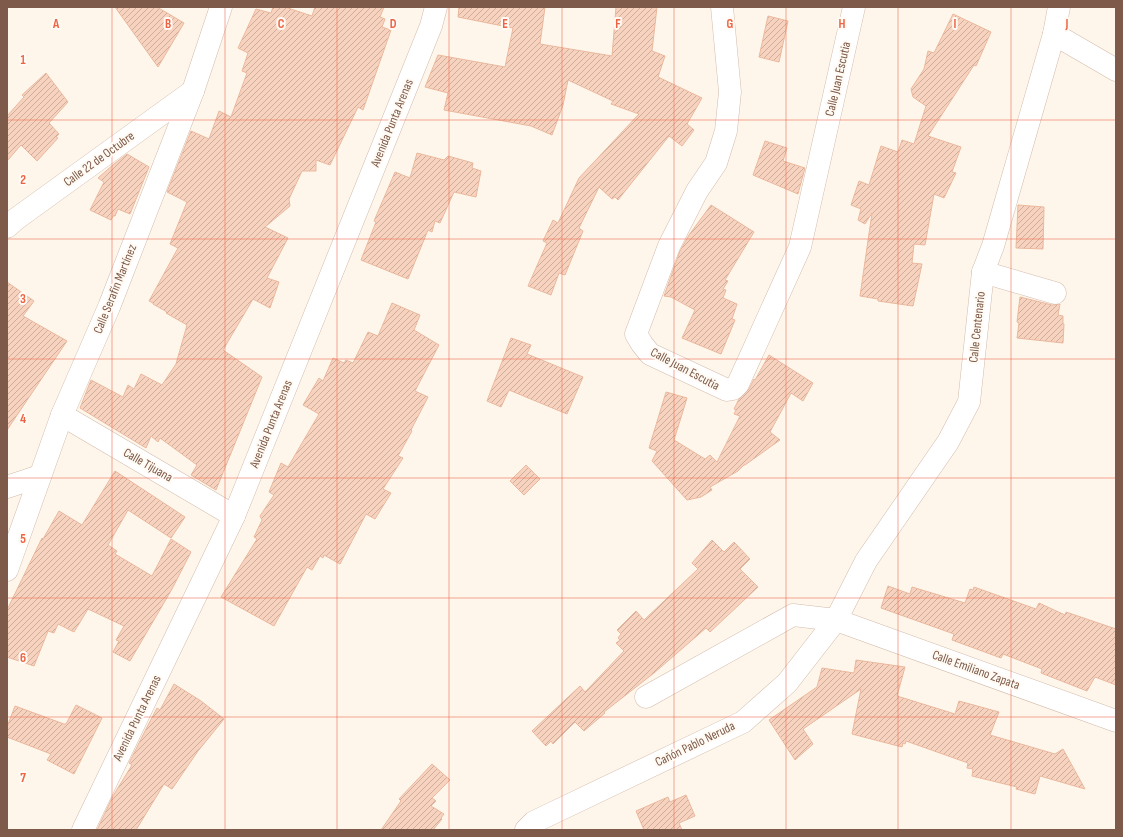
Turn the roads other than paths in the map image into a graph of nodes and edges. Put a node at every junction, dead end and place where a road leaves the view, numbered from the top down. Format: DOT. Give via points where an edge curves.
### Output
graph roads {
  1 [pos="221,7"];
  2 [pos="436,7"];
  3 [pos="722,7"];
  4 [pos="854,7"];
  5 [pos="1059,7"];
  6 [pos="1054,34"];
  7 [pos="1116,70"];
  8 [pos="193,91"];
  9 [pos="7,227"];
  10 [pos="984,272"];
  11 [pos="1055,293"];
  12 [pos="62,415"];
  13 [pos="40,476"];
  14 [pos="7,486"];
  15 [pos="234,516"];
  16 [pos="7,570"];
  17 [pos="836,620"];
  18 [pos="646,696"];
  19 [pos="1116,721"];
  20 [pos="83,830"];
  21 [pos="526,830"];
  1 -- 8 [label="street, Calle Serafín Martínez"];
  2 -- 15 [label="street, Avenida Punta Arenas" via="431,26"];
  3 -- 4 [label="street, Calle Juan Escutia" via="730,92 726,131 716,163 697,191 669,246 636,334 650,354 726,390 733,389 738,384 800,247"];
  5 -- 6 [label="street, Calle Centenario"];
  6 -- 7 [label="street"];
  6 -- 10 [label="street, Calle Centenario"];
  8 -- 9 [label="street, Calle 22 de Octubre"];
  8 -- 12 [label="street, Calle Serafín Martínez" via="109,307"];
  10 -- 11 [label="street"];
  10 -- 17 [label="street, Calle Centenario" via="969,402 948,442 866,561"];
  12 -- 13 [label="street, Calle Serafín Martínez"];
  12 -- 15 [label="street, Calle Tijuana"];
  13 -- 14 [label="street"];
  13 -- 16 [label="street, Calle Serafín Martínez"];
  15 -- 20 [label="street, Avenida Punta Arenas"];
  17 -- 18 [label="street, Calle Emiliano Zapata" via="793,615"];
  17 -- 19 [label="street, Calle Emiliano Zapata"];
  17 -- 21 [label="street, Cañón Pablo Neruda" via="787,683 743,722 534,822"];
}
